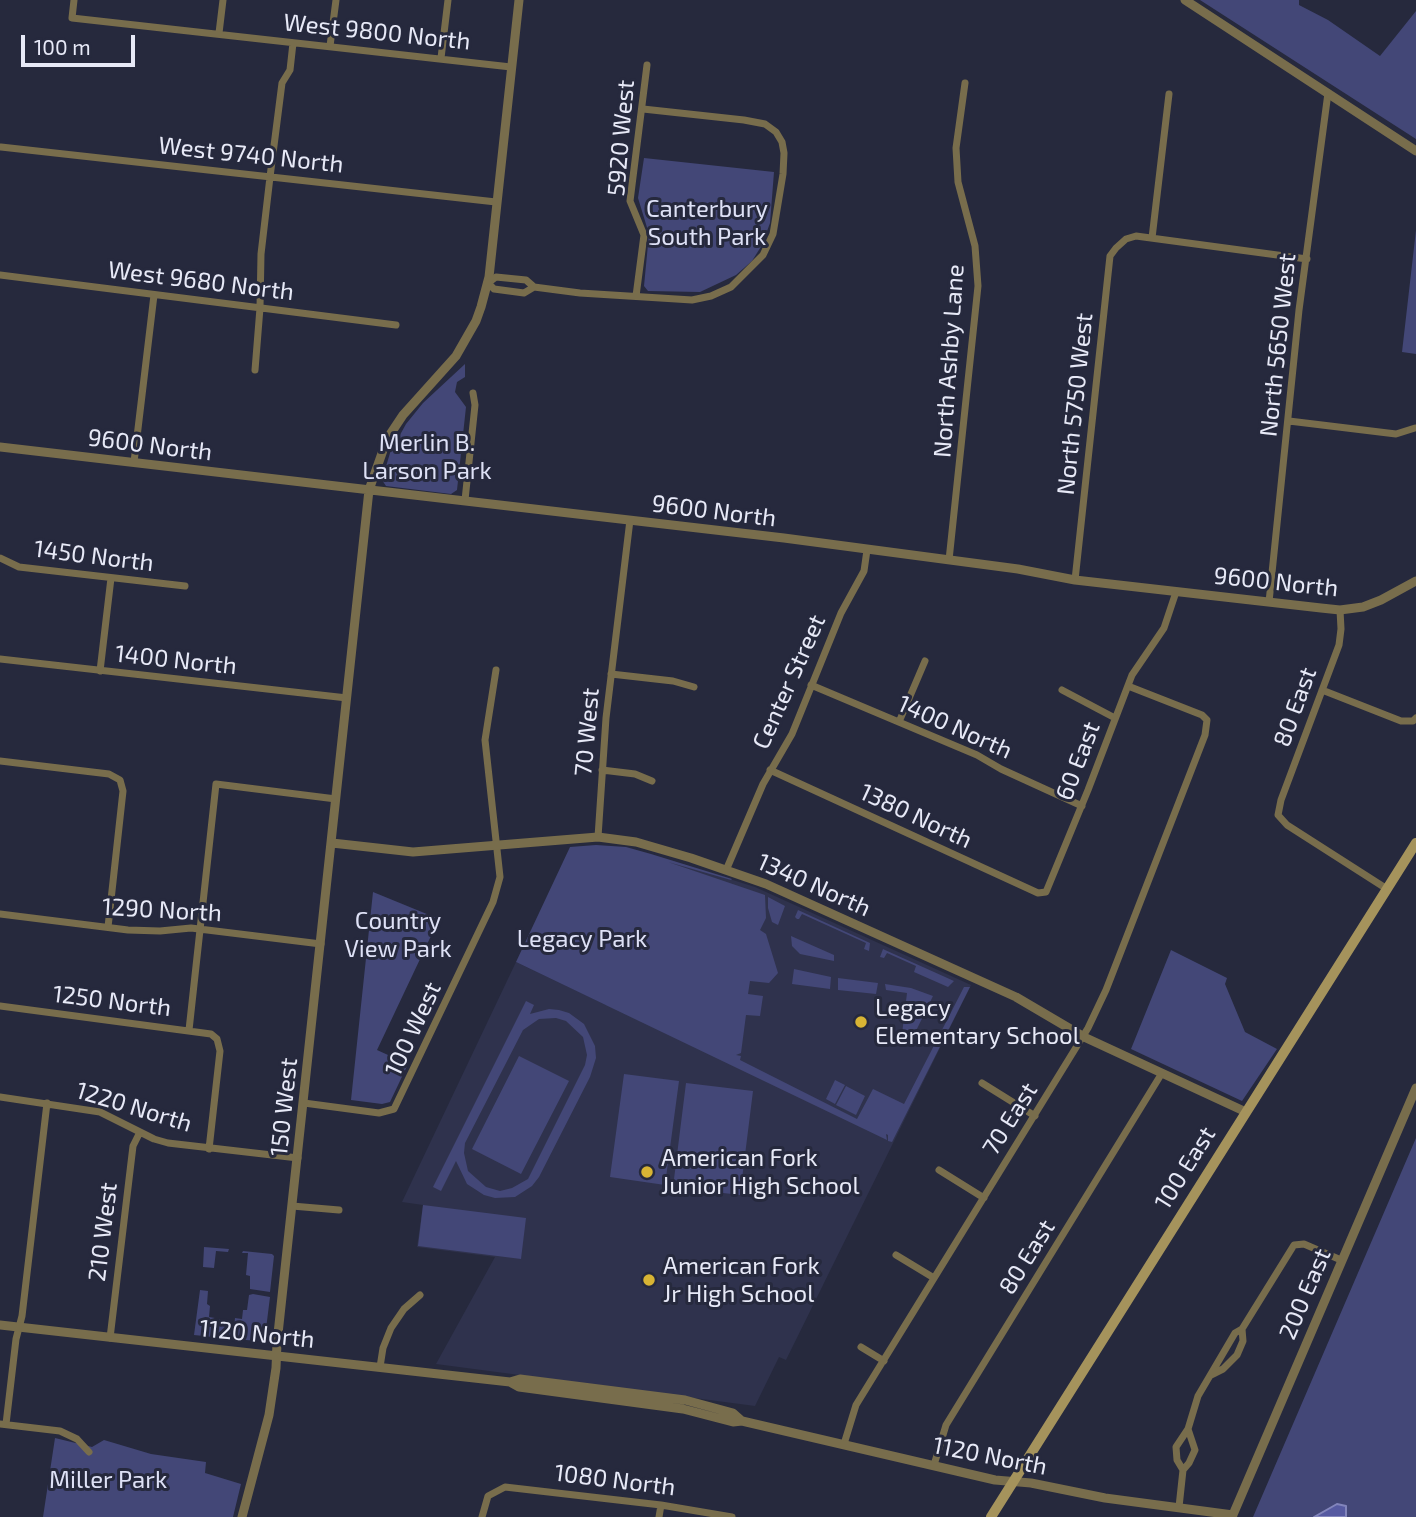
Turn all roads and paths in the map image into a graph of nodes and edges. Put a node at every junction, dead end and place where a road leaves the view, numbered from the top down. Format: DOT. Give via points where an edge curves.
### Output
graph roads {
  1 [pos="74,0"];
  2 [pos="223,0"];
  3 [pos="336,0"];
  4 [pos="449,0"];
  5 [pos="519,0"];
  6 [pos="1185,0"];
  7 [pos="219,33"];
  8 [pos="293,43"];
  9 [pos="330,46"];
  10 [pos="441,58"];
  11 [pos="647,65"];
  12 [pos="511,67"];
  13 [pos="965,83"];
  14 [pos="1328,93"];
  15 [pos="1169,94"];
  16 [pos="643,108"];
  17 [pos="1,147"];
  18 [pos="1416,151"];
  19 [pos="270,177"];
  20 [pos="496,202"];
  21 [pos="1152,238"];
  22 [pos="1307,259"];
  23 [pos="0,275"];
  24 [pos="488,283"];
  25 [pos="534,287"];
  26 [pos="154,295"];
  27 [pos="636,296"];
  28 [pos="260,308"];
  29 [pos="396,325"];
  30 [pos="255,370"];
  31 [pos="473,393"];
  32 [pos="1289,421"];
  33 [pos="1415,428"];
  34 [pos="0,447"];
  35 [pos="134,462"];
  36 [pos="369,490"];
  37 [pos="465,500"];
  38 [pos="629,520"];
  39 [pos="867,550"];
  40 [pos="0,558"];
  41 [pos="949,560"];
  42 [pos="111,578"];
  43 [pos="1075,580"];
  44 [pos="1416,581"];
  45 [pos="185,586"];
  46 [pos="1176,592"];
  47 [pos="1269,602"];
  48 [pos="1340,610"];
  49 [pos="0,659"];
  50 [pos="925,661"];
  51 [pos="100,670"];
  52 [pos="496,670"];
  53 [pos="611,674"];
  54 [pos="811,685"];
  55 [pos="1128,686"];
  56 [pos="694,687"];
  57 [pos="1062,690"];
  58 [pos="1322,690"];
  59 [pos="347,698"];
  60 [pos="1115,718"];
  61 [pos="1414,719"];
  62 [pos="899,722"];
  63 [pos="0,761"];
  64 [pos="770,769"];
  65 [pos="602,770"];
  66 [pos="652,781"];
  67 [pos="336,799"];
  68 [pos="1082,806"];
  69 [pos="598,837"];
  70 [pos="332,843"];
  71 [pos="1416,843"];
  72 [pos="496,846"];
  73 [pos="727,868"];
  74 [pos="1387,889"];
  75 [pos="1046,892"];
  76 [pos="0,914"];
  77 [pos="108,928"];
  78 [pos="200,929"];
  79 [pos="321,944"];
  80 [pos="0,1006"];
  81 [pos="189,1030"];
  82 [pos="1083,1037"];
  83 [pos="1162,1073"];
  84 [pos="982,1083"];
  85 [pos="1416,1088"];
  86 [pos="0,1097"];
  87 [pos="47,1103"];
  88 [pos="304,1103"];
  89 [pos="1246,1112"];
  90 [pos="1035,1116"];
  91 [pos="140,1132"];
  92 [pos="209,1149"];
  93 [pos="298,1158"];
  94 [pos="939,1170"];
  95 [pos="984,1198"];
  96 [pos="292,1206"];
  97 [pos="339,1210"];
  98 [pos="896,1255"];
  99 [pos="1340,1260"];
  100 [pos="934,1278"];
  101 [pos="420,1295"];
  102 [pos="0,1325"];
  103 [pos="19,1327"];
  104 [pos="1242,1329"];
  105 [pos="110,1338"];
  106 [pos="861,1347"];
  107 [pos="276,1355"];
  108 [pos="884,1361"];
  109 [pos="380,1367"];
  110 [pos="1212,1375"];
  111 [pos="3,1424"];
  112 [pos="1188,1429"];
  113 [pos="844,1444"];
  114 [pos="89,1452"];
  115 [pos="934,1465"];
  116 [pos="1183,1470"];
  117 [pos="1013,1482"];
  118 [pos="661,1504"];
  119 [pos="1179,1507"];
  120 [pos="1233,1516"];
  121 [pos="242,1517"];
  122 [pos="482,1517"];
  123 [pos="659,1517"];
  124 [pos="732,1517"];
  125 [pos="991,1517"];
  1 -- 7 [label="street, West 9800 North" via="72,18"];
  2 -- 7 [label="street"];
  3 -- 9 [label="street"];
  4 -- 10 [label="street"];
  5 -- 12 [label="street, 150 West"];
  6 -- 14 [label="street"];
  7 -- 8 [label="street, West 9800 North"];
  8 -- 9 [label="street, West 9800 North"];
  8 -- 19 [label="street" via="290,70 282,83"];
  9 -- 10 [label="street, West 9800 North"];
  10 -- 12 [label="street, West 9800 North"];
  11 -- 16 [label="street, 5920 West"];
  12 -- 20 [label="street, 150 West"];
  13 -- 41 [label="street, North Ashby Lane" via="956,148 958,182 975,246 978,286"];
  14 -- 18 [label="street"];
  14 -- 22 [label="street, North 5650 West"];
  15 -- 21 [label="street"];
  16 -- 27 [label="street, 5920 West" via="631,201 643,235"];
  16 -- 27 [label="street" via="765,124 776,132 784,153 773,234 763,255 731,287 692,300"];
  17 -- 19 [label="street, West 9740 North"];
  19 -- 20 [label="street, West 9740 North"];
  19 -- 28 [label="street"];
  20 -- 24 [label="street, 150 West"];
  21 -- 22 [label="street"];
  21 -- 43 [label="street, North 5750 West" via="1126,239 1110,256"];
  22 -- 32 [label="street, North 5650 West"];
  23 -- 26 [label="street, West 9680 North"];
  24 -- 25 [label="street" via="496,277 526,281"];
  24 -- 25 [label="street" via="494,289 524,293"];
  24 -- 36 [label="street, 150 West" via="480,312 456,356 387,439"];
  25 -- 27 [label="street"];
  26 -- 28 [label="street, West 9680 North"];
  26 -- 35 [label="street"];
  28 -- 29 [label="street, West 9680 North"];
  28 -- 30 [label="street"];
  31 -- 37 [label="street"];
  32 -- 33 [label="street" via="1396,434"];
  32 -- 47 [label="street, North 5650 West"];
  34 -- 35 [label="street, 9600 North"];
  35 -- 36 [label="street, 9600 North"];
  36 -- 37 [label="street, 9600 North"];
  36 -- 59 [label="street, 150 West"];
  37 -- 38 [label="street, 9600 North"];
  38 -- 39 [label="street, 9600 North"];
  38 -- 53 [label="street, 70 West"];
  39 -- 41 [label="street, 9600 North"];
  39 -- 54 [label="street, Center Street" via="864,571"];
  40 -- 42 [label="street, 1450 North" via="19,567"];
  41 -- 43 [label="street, 9600 North"];
  42 -- 45 [label="street, 1450 North"];
  42 -- 51 [label="street"];
  43 -- 46 [label="street, 9600 North"];
  44 -- 48 [label="street, 9600 North" via="1363,607"];
  46 -- 47 [label="street, 9600 North"];
  46 -- 55 [label="street, 60 East" via="1164,628"];
  47 -- 48 [label="street, 9600 North"];
  48 -- 58 [label="street, 80 East" via="1339,645"];
  49 -- 51 [label="street, 1400 North"];
  50 -- 62 [label="street"];
  51 -- 59 [label="street, 1400 North"];
  52 -- 72 [label="street, 100 West" via="485,740"];
  53 -- 56 [label="street"];
  53 -- 65 [label="street, 70 West"];
  54 -- 62 [label="street, 1400 North"];
  54 -- 64 [label="street, Center Street" via="792,734"];
  55 -- 60 [label="street, 60 East"];
  55 -- 82 [label="street, 70 East" via="1207,720 1160,853"];
  57 -- 60 [label="street"];
  58 -- 61 [label="street" via="1401,721"];
  58 -- 74 [label="street, 80 East" via="1278,816"];
  59 -- 67 [label="street, 150 West"];
  60 -- 68 [label="street, 60 East"];
  62 -- 68 [label="street, 1400 North"];
  63 -- 77 [label="street" via="108,774 120,780"];
  64 -- 73 [label="street, Center Street"];
  64 -- 75 [label="street, 1380 North" via="1038,893"];
  65 -- 66 [label="street"];
  65 -- 69 [label="street, 70 West"];
  67 -- 70 [label="street, 150 West"];
  67 -- 78 [label="street" via="216,784"];
  68 -- 75 [label="street, 60 East"];
  69 -- 72 [label="street, 1340 North"];
  69 -- 73 [label="street, 1340 North" via="636,842"];
  70 -- 72 [label="street, 1340 North" via="399,852"];
  70 -- 79 [label="street, 150 West"];
  71 -- 74 [label="main road, 100 East"];
  72 -- 88 [label="street, 100 West" via="500,877 494,902 394,1109 379,1112"];
  73 -- 82 [label="street, 1340 North" via="1016,997"];
  74 -- 89 [label="main road, 100 East"];
  76 -- 77 [label="street, 1290 North"];
  77 -- 78 [label="street, 1290 North"];
  78 -- 79 [label="street, 1290 North"];
  78 -- 81 [label="street"];
  79 -- 88 [label="street, 150 West"];
  80 -- 81 [label="street, 1250 North"];
  81 -- 92 [label="street, 1250 North" via="217,1039 220,1051"];
  82 -- 83 [label="street, 1340 North"];
  82 -- 90 [label="street, 70 East"];
  83 -- 89 [label="street, 1340 North"];
  83 -- 115 [label="street, 80 East" via="946,1425"];
  84 -- 90 [label="street"];
  85 -- 99 [label="street, 200 East"];
  86 -- 87 [label="street, 1220 North"];
  87 -- 91 [label="street, 1220 North" via="100,1112"];
  87 -- 103 [label="street"];
  88 -- 93 [label="street, 150 West"];
  89 -- 117 [label="main road, 100 East"];
  90 -- 95 [label="street, 70 East"];
  91 -- 92 [label="street, 1220 North" via="168,1143"];
  91 -- 105 [label="street, 210 West" via="133,1146"];
  92 -- 93 [label="street, 1220 North"];
  93 -- 96 [label="street, 150 West"];
  94 -- 95 [label="street"];
  95 -- 100 [label="street, 70 East"];
  96 -- 97 [label="street"];
  96 -- 107 [label="street, 150 West"];
  98 -- 100 [label="street"];
  99 -- 104 [label="street" via="1294,1245"];
  99 -- 120 [label="street, 200 East"];
  100 -- 108 [label="street, 70 East"];
  101 -- 109 [label="street" via="391,1328"];
  102 -- 103 [label="street, 1120 North"];
  103 -- 105 [label="street, 1120 North"];
  103 -- 111 [label="street"];
  104 -- 110 [label="street" via="1235,1332"];
  104 -- 110 [label="street" via="1237,1355"];
  105 -- 107 [label="street, 1120 North"];
  106 -- 108 [label="street"];
  107 -- 109 [label="street, 1120 North"];
  107 -- 121 [label="street, 150 West" via="270,1410"];
  108 -- 113 [label="street, 70 East" via="853,1412"];
  109 -- 113 [label="street, 1120 North" via="685,1400 733,1413 742,1421"];
  110 -- 112 [label="street" via="1198,1396"];
  111 -- 114 [label="street" via="60,1431"];
  112 -- 116 [label="street" via="1195,1450"];
  112 -- 116 [label="street" via="1175,1453"];
  113 -- 115 [label="street, 1120 North"];
  115 -- 117 [label="street, 1120 North"];
  116 -- 119 [label="street"];
  117 -- 119 [label="street, 1120 North"];
  117 -- 125 [label="main road, 100 East"];
  118 -- 122 [label="street, 1080 North" via="505,1487 485,1501"];
  118 -- 123 [label="street"];
  118 -- 124 [label="street, 1080 North"];
  119 -- 120 [label="street, 1120 North"];
}
